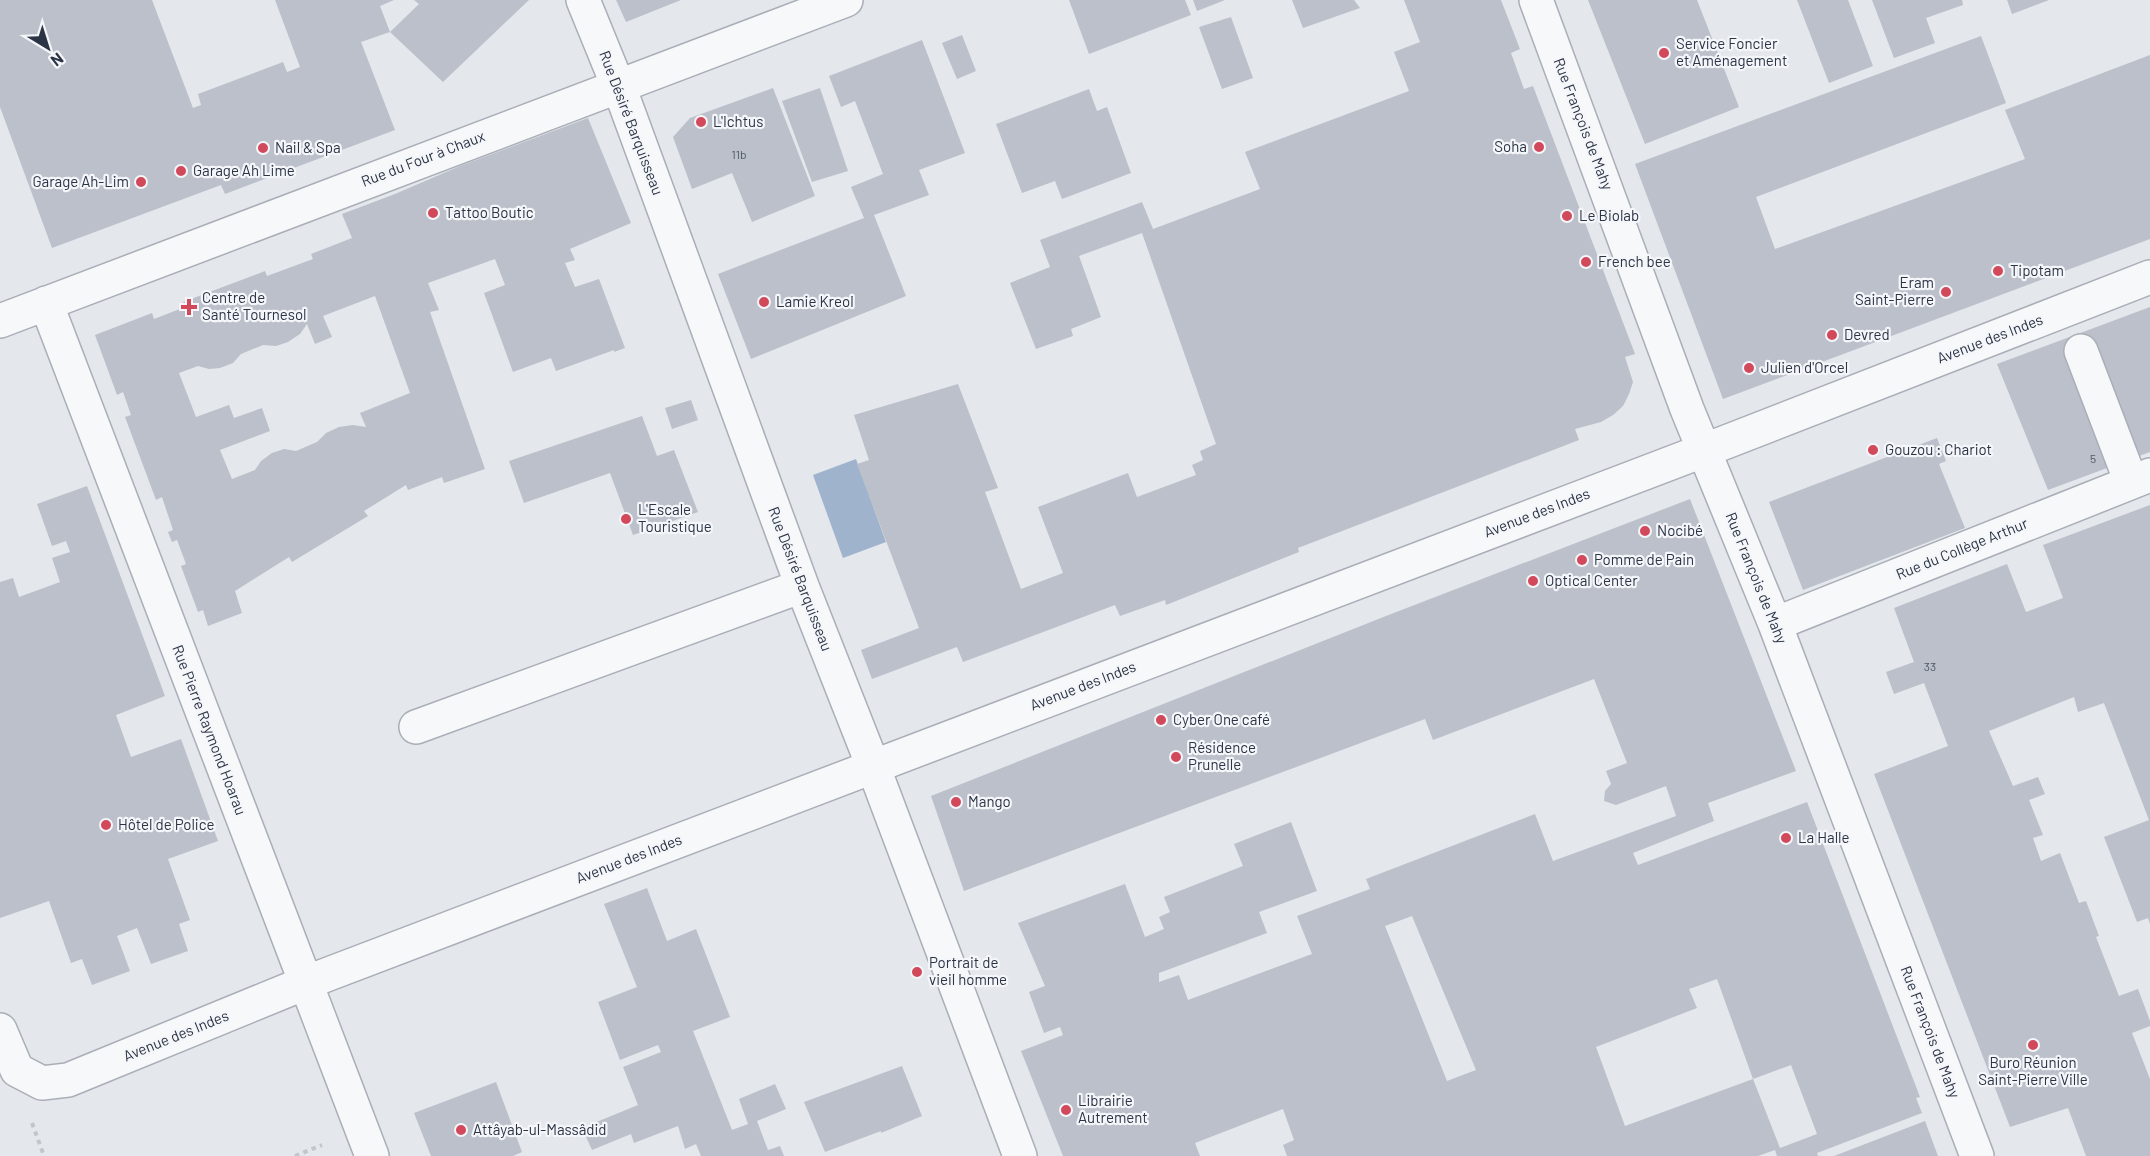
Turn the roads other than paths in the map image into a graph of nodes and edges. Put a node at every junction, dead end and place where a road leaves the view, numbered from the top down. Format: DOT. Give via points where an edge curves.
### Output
graph roads {
  1 [pos="583,0"];
  2 [pos="846,0"];
  3 [pos="1536,0"];
  4 [pos="618,86"];
  5 [pos="2150,277"];
  6 [pos="46,303"];
  7 [pos="0,321"];
  8 [pos="2081,351"];
  9 [pos="1704,449"];
  10 [pos="2140,478"];
  11 [pos="802,586"];
  12 [pos="1775,624"];
  13 [pos="416,727"];
  14 [pos="873,766"];
  15 [pos="305,983"];
  16 [pos="0,1030"];
  17 [pos="372,1156"];
  18 [pos="1020,1156"];
  19 [pos="1977,1156"];
  1 -- 4 [label="street, Rue Désiré Barquisseau"];
  2 -- 4 [label="street, Rue du Four à Chaux"];
  3 -- 9 [label="street, Rue François de Mahy"];
  4 -- 6 [label="street, Rue du Four à Chaux"];
  4 -- 11 [label="street, Rue Désiré Barquisseau"];
  5 -- 9 [label="street, Avenue des Indes"];
  6 -- 7 [label="street, Rue du Four à Chaux"];
  6 -- 15 [label="street, Rue Pierre Raymond Hoarau"];
  8 -- 10 [label="street"];
  9 -- 12 [label="street, Rue François de Mahy"];
  9 -- 14 [label="street, Avenue des Indes"];
  10 -- 12 [label="street, Rue du Collège Arthur"];
  11 -- 13 [label="street"];
  11 -- 14 [label="street, Rue Désiré Barquisseau"];
  12 -- 19 [label="street, Rue François de Mahy"];
  14 -- 15 [label="street, Avenue des Indes"];
  14 -- 18 [label="street, Rue Désiré Barquisseau"];
  15 -- 16 [label="street, Avenue des Indes" via="68,1080 42,1083 17,1070"];
  15 -- 17 [label="street, Rue Pierre Raymond Hoarau"];
}
